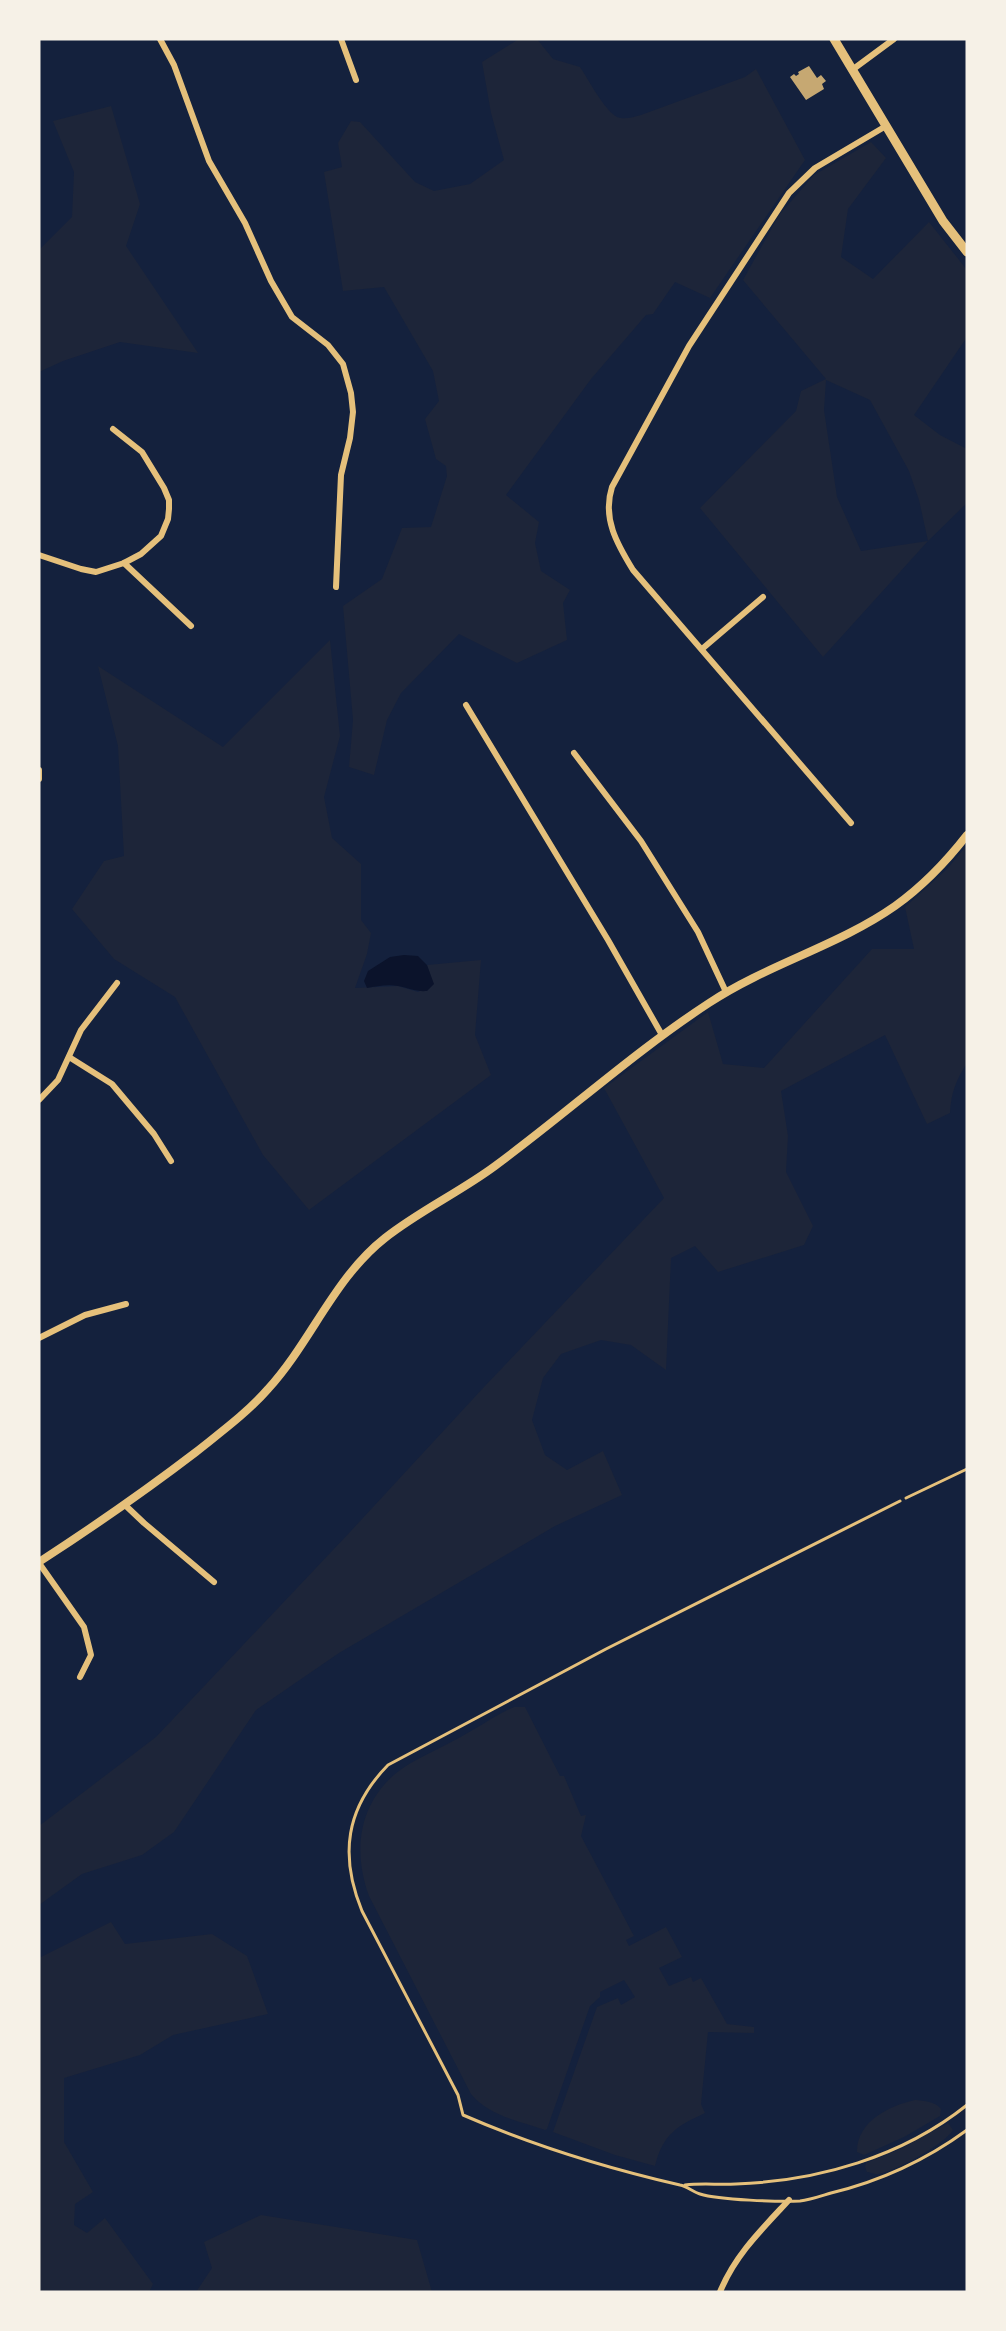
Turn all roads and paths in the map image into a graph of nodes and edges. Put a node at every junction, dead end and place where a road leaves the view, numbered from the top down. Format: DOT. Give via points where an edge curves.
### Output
graph roads {
  1 [pos="160,39"];
  2 [pos="341,39"];
  3 [pos="834,39"];
  4 [pos="894,39"];
  5 [pos="852,70"];
  6 [pos="356,80"];
  7 [pos="886,126"];
  8 [pos="967,252"];
  9 [pos="113,429"];
  10 [pos="39,555"];
  11 [pos="124,563"];
  12 [pos="336,587"];
  13 [pos="763,597"];
  14 [pos="190,626"];
  15 [pos="702,649"];
  16 [pos="466,705"];
  17 [pos="574,753"];
  18 [pos="39,770"];
  19 [pos="39,779"];
  20 [pos="851,823"];
  21 [pos="967,835"];
  22 [pos="117,983"];
  23 [pos="726,992"];
  24 [pos="662,1035"];
  25 [pos="69,1057"];
  26 [pos="39,1100"];
  27 [pos="171,1161"];
  28 [pos="126,1304"];
  29 [pos="39,1338"];
  30 [pos="967,1469"];
  31 [pos="906,1498"];
  32 [pos="900,1501"];
  33 [pos="125,1504"];
  34 [pos="39,1562"];
  35 [pos="214,1582"];
  36 [pos="80,1677"];
  37 [pos="967,2105"];
  38 [pos="967,2130"];
  39 [pos="683,2185"];
  40 [pos="789,2200"];
  41 [pos="720,2292"];
  1 -- 12 [label="street" via="174,65 209,161 245,224 271,281 292,317 328,345 344,364 353,412 341,475"];
  2 -- 6 [label="street"];
  3 -- 5 [label="main road"];
  4 -- 5 [label="street"];
  5 -- 7 [label="main road"];
  7 -- 8 [label="main road" via="943,221"];
  7 -- 15 [label="street" via="815,168 789,193 689,346 612,487 608,506 616,542 633,570"];
  9 -- 11 [label="street" via="142,452 169,500 168,519 160,536"];
  10 -- 11 [label="street" via="96,572"];
  11 -- 14 [label="street"];
  13 -- 15 [label="street"];
  15 -- 20 [label="street"];
  16 -- 24 [label="street"];
  17 -- 23 [label="street" via="641,841 698,932"];
  18 -- 19 [label="street"];
  21 -- 23 [label="street" via="930,878 894,906 860,927"];
  22 -- 25 [label="street" via="81,1030"];
  23 -- 24 [label="street"];
  24 -- 33 [label="street" via="494,1167 369,1251 343,1280 294,1358 259,1399"];
  25 -- 26 [label="street" via="58,1080"];
  25 -- 27 [label="street" via="112,1084"];
  28 -- 29 [label="street" via="85,1315"];
  30 -- 31 [label="lane"];
  32 -- 39 [label="lane" via="407,1753 374,1779 359,1803 347,1860 352,1886 458,2095 463,2115 600,2164"];
  33 -- 34 [label="street"];
  33 -- 35 [label="street"];
  34 -- 36 [label="street" via="84,1627 91,1655"];
  37 -- 39 [label="lane" via="906,2142 856,2164 799,2178"];
  38 -- 40 [label="lane" via="907,2167 863,2185 801,2201"];
  39 -- 40 [label="lane" via="700,2194 722,2198"];
  40 -- 41 [label="street" via="746,2246"];
}
